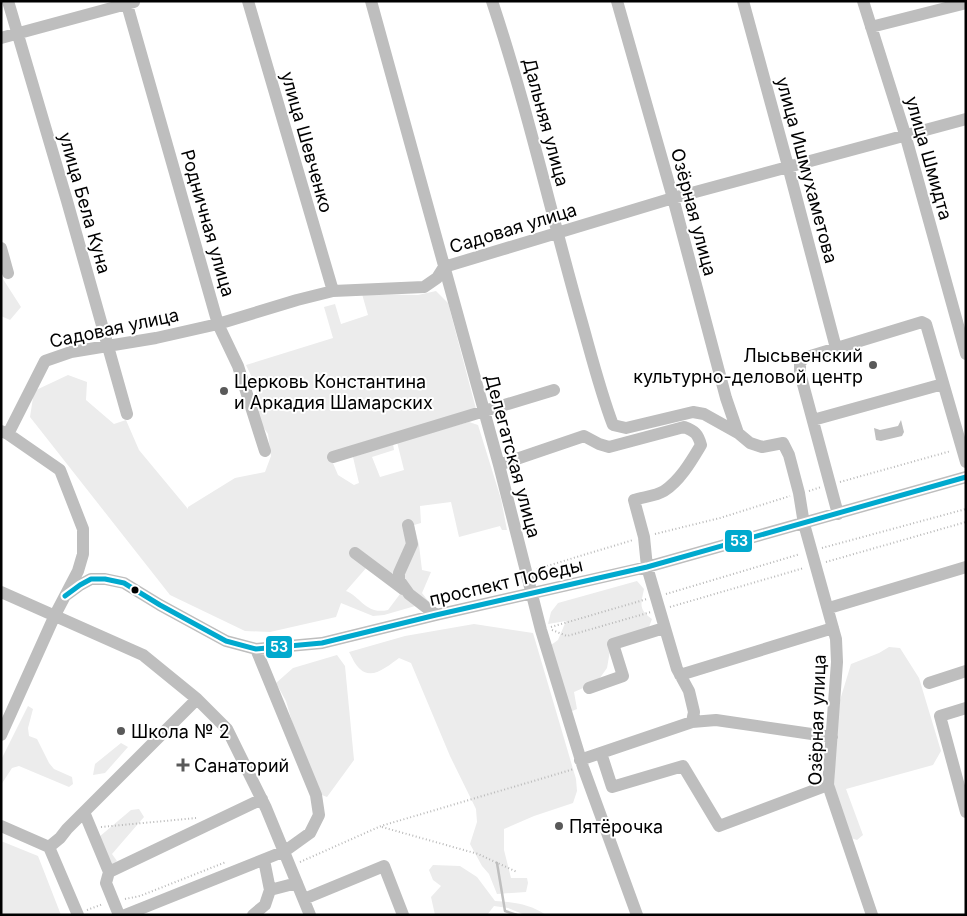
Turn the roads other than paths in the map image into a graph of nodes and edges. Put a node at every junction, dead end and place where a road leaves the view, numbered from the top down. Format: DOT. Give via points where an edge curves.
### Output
graph roads {
  1 [pos="8,1"];
  2 [pos="248,1"];
  3 [pos="371,1"];
  4 [pos="492,1"];
  5 [pos="617,1"];
  6 [pos="742,1"];
  7 [pos="863,1"];
  8 [pos="129,2"];
  9 [pos="966,3"];
  10 [pos="870,27"];
  11 [pos="18,34"];
  12 [pos="1,38"];
  13 [pos="966,119"];
  14 [pos="905,134"];
  15 [pos="788,166"];
  16 [pos="673,198"];
  17 [pos="557,234"];
  18 [pos="1,248"];
  19 [pos="444,267"];
  20 [pos="8,273"];
  21 [pos="333,291"];
  22 [pos="218,324"];
  23 [pos="107,347"];
  24 [pos="836,348"];
  25 [pos="966,354"];
  26 [pos="944,384"];
  27 [pos="554,390"];
  28 [pos="484,412"];
  29 [pos="127,414"];
  30 [pos="813,420"];
  31 [pos="5,432"];
  32 [pos="738,433"];
  33 [pos="265,451"];
  34 [pos="333,457"];
  35 [pos="966,462"];
  36 [pos="499,465"];
  37 [pos="960,478"];
  38 [pos="838,514"];
  39 [pos="804,524"];
  40 [pos="408,525"];
  41 [pos="354,553"];
  42 [pos="966,567"];
  43 [pos="647,568"];
  44 [pos="1,592"];
  45 [pos="409,594"];
  46 [pos="531,594"];
  47 [pos="65,596"];
  48 [pos="828,608"];
  49 [pos="55,615"];
  50 [pos="436,615"];
  51 [pos="664,628"];
  52 [pos="833,628"];
  53 [pos="256,649"];
  54 [pos="966,672"];
  55 [pos="680,675"];
  56 [pos="929,683"];
  57 [pos="589,688"];
  58 [pos="197,699"];
  59 [pos="966,708"];
  60 [pos="692,722"];
  61 [pos="1,735"];
  62 [pos="832,737"];
  63 [pos="600,753"];
  64 [pos="581,763"];
  65 [pos="828,785"];
  66 [pos="262,800"];
  67 [pos="965,807"];
  68 [pos="84,812"];
  69 [pos="1,826"];
  70 [pos="49,847"];
  71 [pos="285,851"];
  72 [pos="264,860"];
  73 [pos="109,872"];
  74 [pos="297,883"];
  75 [pos="270,890"];
  76 [pos="304,899"];
  77 [pos="77,913"];
  78 [pos="256,914"];
  79 [pos="119,915"];
  80 [pos="125,915"];
  81 [pos="310,915"];
  82 [pos="403,915"];
  83 [pos="637,915"];
  84 [pos="872,915"];
  1 -- 11 [label="street, улица Бела Куна"];
  2 -- 21 [label="street, улица Шевченко"];
  3 -- 19 [label="street, Делегатская улица"];
  4 -- 17 [label="street, Дальняя улица" via="515,72"];
  5 -- 16 [label="street, Озёрная улица"];
  6 -- 15 [label="street, улица Ишмухаметова"];
  7 -- 10 [label="street, улица Шмидта"];
  8 -- 11 [label="street"];
  8 -- 22 [label="street, Родничная улица"];
  9 -- 10 [label="street"];
  10 -- 14 [label="street, улица Шмидта"];
  11 -- 12 [label="street"];
  11 -- 23 [label="street, улица Бела Куна"];
  13 -- 14 [label="street, Садовая улица"];
  14 -- 15 [label="street, Садовая улица"];
  14 -- 25 [label="street, улица Шмидта"];
  15 -- 16 [label="street, Садовая улица"];
  15 -- 24 [label="street, улица Ишмухаметова"];
  16 -- 17 [label="street, Садовая улица"];
  16 -- 32 [label="street, Озёрная улица"];
  17 -- 19 [label="street, Садовая улица"];
  17 -- 32 [label="street, Дальняя улица" via="613,425 626,428 693,412 704,414"];
  18 -- 20 [label="street"];
  19 -- 21 [label="street, Садовая улица" via="437,278 424,287"];
  19 -- 28 [label="street, Делегатская улица"];
  21 -- 22 [label="street, Садовая улица"];
  22 -- 23 [label="street, Садовая улица"];
  22 -- 33 [label="street, Родничная улица" via="238,366"];
  23 -- 29 [label="street, улица Бела Куна"];
  23 -- 31 [label="street, Садовая улица" via="71,352 45,361"];
  24 -- 26 [label="street" via="922,322 926,324"];
  24 -- 30 [label="street" via="804,358 800,363"];
  26 -- 30 [label="street"];
  26 -- 35 [label="street"];
  27 -- 28 [label="street"];
  28 -- 34 [label="street"];
  28 -- 36 [label="street, Делегатская улица"];
  30 -- 38 [label="street"];
  31 -- 47 [label="street" via="60,470 83,529 83,554"];
  32 -- 39 [label="street, Озёрная улица" via="750,443 762,447 782,443 800,493"];
  35 -- 37 [label="street"];
  36 -- 43 [label="street" via="584,436 609,447 684,427 694,430 701,445 674,482 664,492 634,500 644,537"];
  36 -- 46 [label="street, Делегатская улица"];
  37 -- 38 [label="street, проспект Победы"];
  38 -- 39 [label="street, проспект Победы"];
  39 -- 43 [label="street, проспект Победы"];
  39 -- 48 [label="street, Озёрная улица"];
  40 -- 45 [label="street" via="412,544 399,580"];
  41 -- 45 [label="street"];
  42 -- 48 [label="street"];
  43 -- 46 [label="street, проспект Победы"];
  43 -- 51 [label="street"];
  44 -- 49 [label="street"];
  45 -- 50 [label="street"];
  46 -- 50 [label="street, проспект Победы"];
  46 -- 64 [label="street, Делегатская улица"];
  47 -- 49 [label="street"];
  47 -- 53 [label="street, проспект Победы" via="91,579 124,583 226,641"];
  48 -- 52 [label="street, Озёрная улица"];
  49 -- 58 [label="street" via="143,655"];
  49 -- 61 [label="street"];
  50 -- 53 [label="street, проспект Победы" via="322,643"];
  51 -- 55 [label="street"];
  51 -- 57 [label="street" via="613,644 623,676"];
  52 -- 55 [label="street"];
  52 -- 62 [label="street, Озёрная улица" via="837,662"];
  53 -- 71 [label="street" via="316,795 319,815 310,833"];
  54 -- 56 [label="street"];
  55 -- 60 [label="street" via="689,691 694,712"];
  58 -- 66 [label="street" via="227,729"];
  58 -- 68 [label="street"];
  59 -- 67 [label="street" via="940,716"];
  60 -- 62 [label="street" via="716,720"];
  60 -- 63 [label="street"];
  62 -- 65 [label="street, Озёрная улица"];
  63 -- 64 [label="street"];
  63 -- 65 [label="street" via="612,787 683,766 719,826"];
  64 -- 83 [label="street, Делегатская улица"];
  65 -- 84 [label="street, Озёрная улица"];
  66 -- 71 [label="street"];
  66 -- 73 [label="street"];
  68 -- 70 [label="street"];
  68 -- 73 [label="street"];
  69 -- 70 [label="street"];
  70 -- 77 [label="street"];
  71 -- 72 [label="street"];
  71 -- 74 [label="street"];
  72 -- 75 [label="street"];
  72 -- 80 [label="street"];
  73 -- 79 [label="street" via="106,883"];
  74 -- 75 [label="street"];
  74 -- 76 [label="street"];
  75 -- 78 [label="street" via="265,905"];
  76 -- 81 [label="street"];
  76 -- 82 [label="street" via="384,866"];
}
